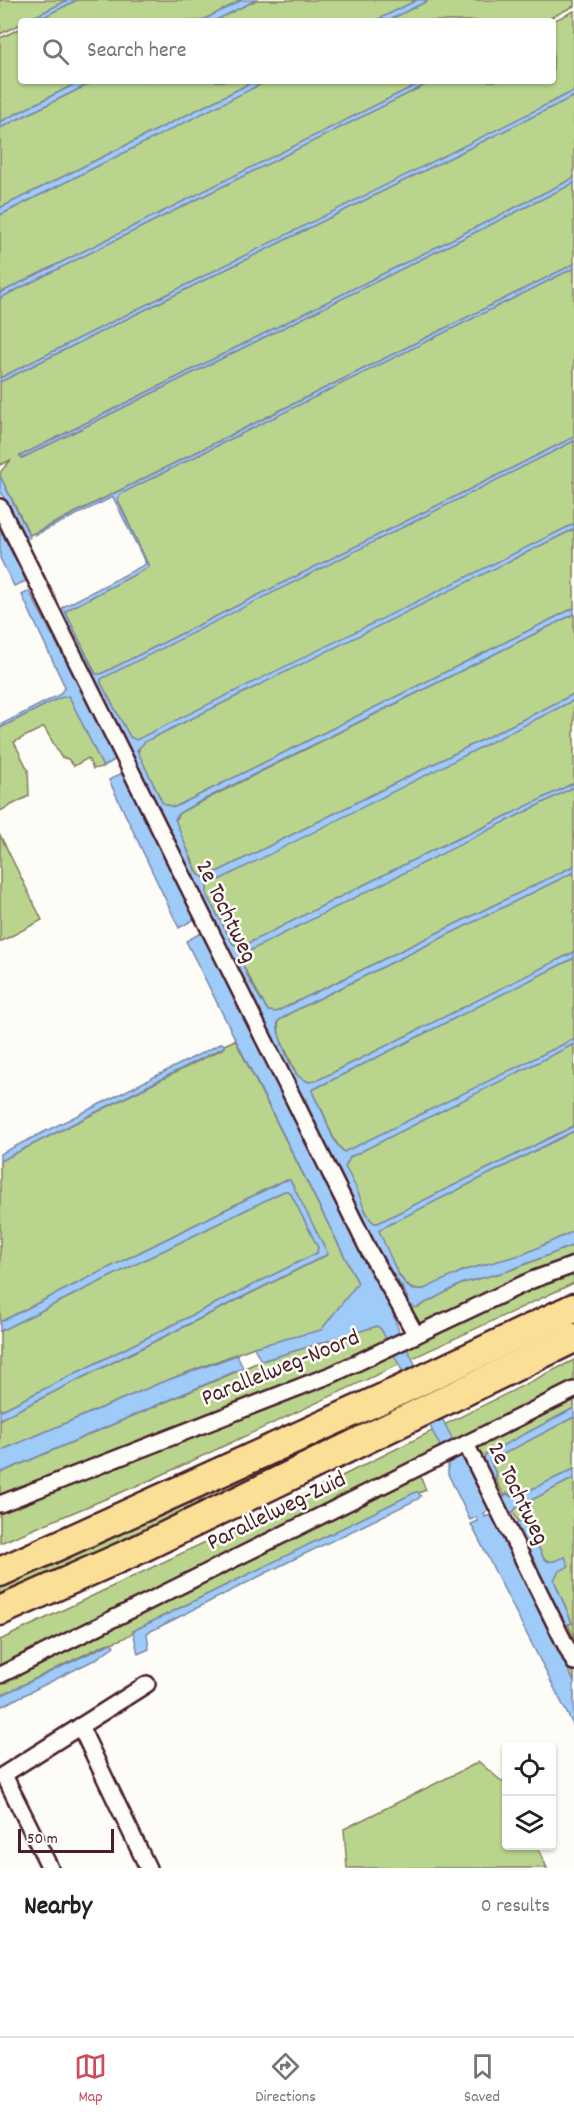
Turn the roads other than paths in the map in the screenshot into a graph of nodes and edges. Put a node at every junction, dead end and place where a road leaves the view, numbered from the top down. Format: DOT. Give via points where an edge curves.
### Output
graph roads {
  1 [pos="0,507"];
  2 [pos="574,1265"];
  3 [pos="574,1308"];
  4 [pos="412,1337"];
  5 [pos="574,1338"];
  6 [pos="574,1390"];
  7 [pos="463,1445"];
  8 [pos="0,1504"];
  9 [pos="148,1506"];
  10 [pos="133,1552"];
  11 [pos="0,1556"];
  12 [pos="0,1572"];
  13 [pos="0,1611"];
  14 [pos="0,1629"];
  15 [pos="574,1662"];
  16 [pos="0,1675"];
  17 [pos="147,1684"];
  18 [pos="80,1726"];
  19 [pos="2,1776"];
  20 [pos="50,1868"];
  21 [pos="148,1868"];
  1 -- 4 [label="street, 2e Tochtweg"];
  2 -- 4 [label="street, Parallelweg-Noord" via="532,1280"];
  3 -- 9 [label="highway"];
  4 -- 8 [label="street, Parallelweg-Noord" via="333,1374"];
  5 -- 10 [label="highway"];
  6 -- 7 [label="street, Parallelweg-Zuid"];
  7 -- 15 [label="street, 2e Tochtweg"];
  7 -- 16 [label="street, Parallelweg-Zuid"];
  9 -- 11 [label="highway" via="122,1506"];
  9 -- 12 [label="highway"];
  10 -- 13 [label="highway"];
  10 -- 14 [label="highway" via="112,1574"];
  17 -- 18 [label="street"];
  18 -- 19 [label="street"];
  18 -- 21 [label="street"];
  19 -- 20 [label="street"];
}
